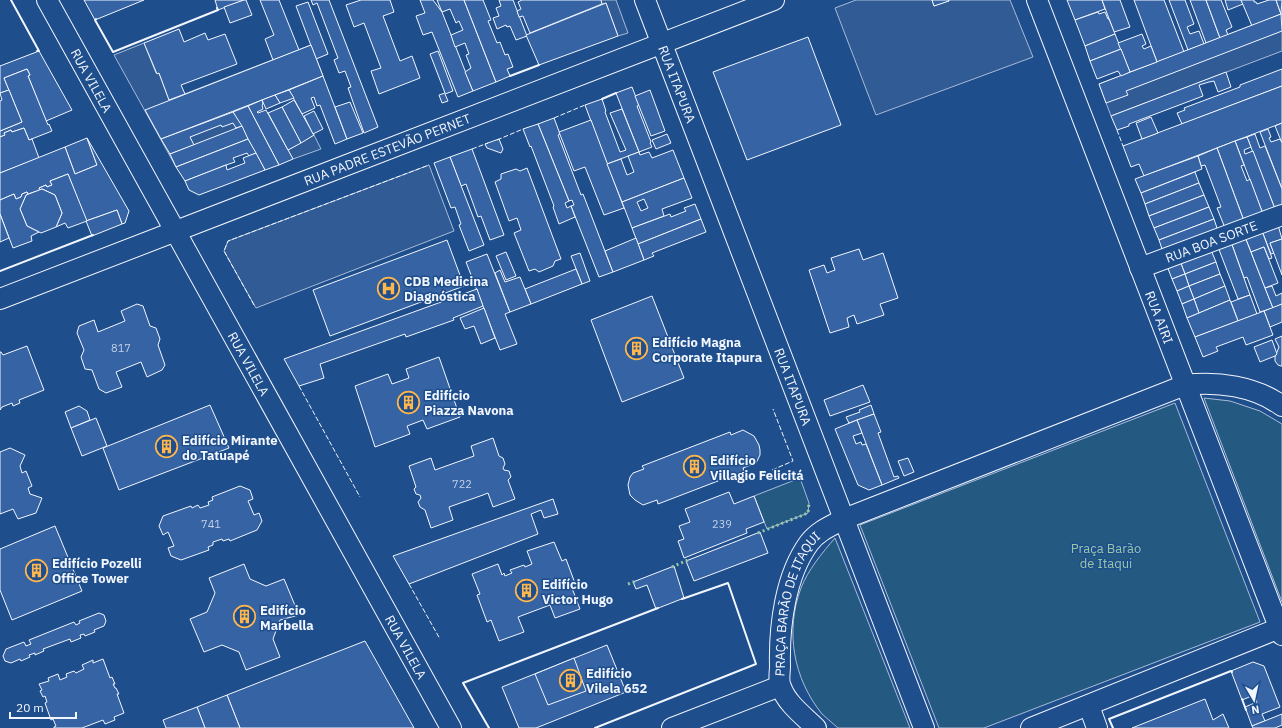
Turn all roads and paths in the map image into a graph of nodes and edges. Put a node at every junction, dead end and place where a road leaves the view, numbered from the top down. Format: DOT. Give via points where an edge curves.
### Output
graph roads {
  1 [pos="47,0"];
  2 [pos="644,0"];
  3 [pos="774,0"];
  4 [pos="1037,0"];
  5 [pos="662,43"];
  6 [pos="1282,215"];
  7 [pos="175,232"];
  8 [pos="1140,268"];
  9 [pos="0,299"];
  10 [pos="1185,385"];
  11 [pos="1282,406"];
  12 [pos="844,519"];
  13 [pos="1281,630"];
  14 [pos="780,686"];
  15 [pos="1089,706"];
  16 [pos="451,728"];
  17 [pos="672,728"];
  18 [pos="816,728"];
  19 [pos="924,728"];
  20 [pos="1031,728"];
  21 [pos="1097,728"];
  1 -- 7 [label="street, RUA VILELA"];
  2 -- 5 [label="street, RUA ITAPURA"];
  3 -- 5 [label="street, RUA PADRE ESTEVÃO PERNET"];
  4 -- 8 [label="street, RUA AIRI"];
  5 -- 7 [label="street, RUA PADRE ESTEVÃO PERNET"];
  5 -- 12 [label="street, RUA ITAPURA"];
  6 -- 8 [label="street, RUA BOA SORTE"];
  7 -- 9 [label="street, RUA PADRE ESTEVÃO PERNET"];
  7 -- 16 [label="street, RUA VILELA"];
  8 -- 10 [label="street, RUA AIRI"];
  10 -- 11 [label="street, PRAÇA BARÃO DE ITAQUI" via="1222,384 1271,398"];
  10 -- 12 [label="street, PRAÇA BARÃO DE ITAQUI"];
  10 -- 13 [label="street, RUA AIRI"];
  12 -- 14 [label="street, PRAÇA BARÃO DE ITAQUI" via="822,530 810,542 800,558 786,596 782,623"];
  12 -- 19 [label="street, RUA ITAPURA"];
  13 -- 15 [label="street"];
  14 -- 17 [label="street"];
  14 -- 18 [label="street, PRAÇA BARÃO DE ITAQUI" via="790,703"];
  15 -- 20 [label="street"];
  15 -- 21 [label="street"];
}
